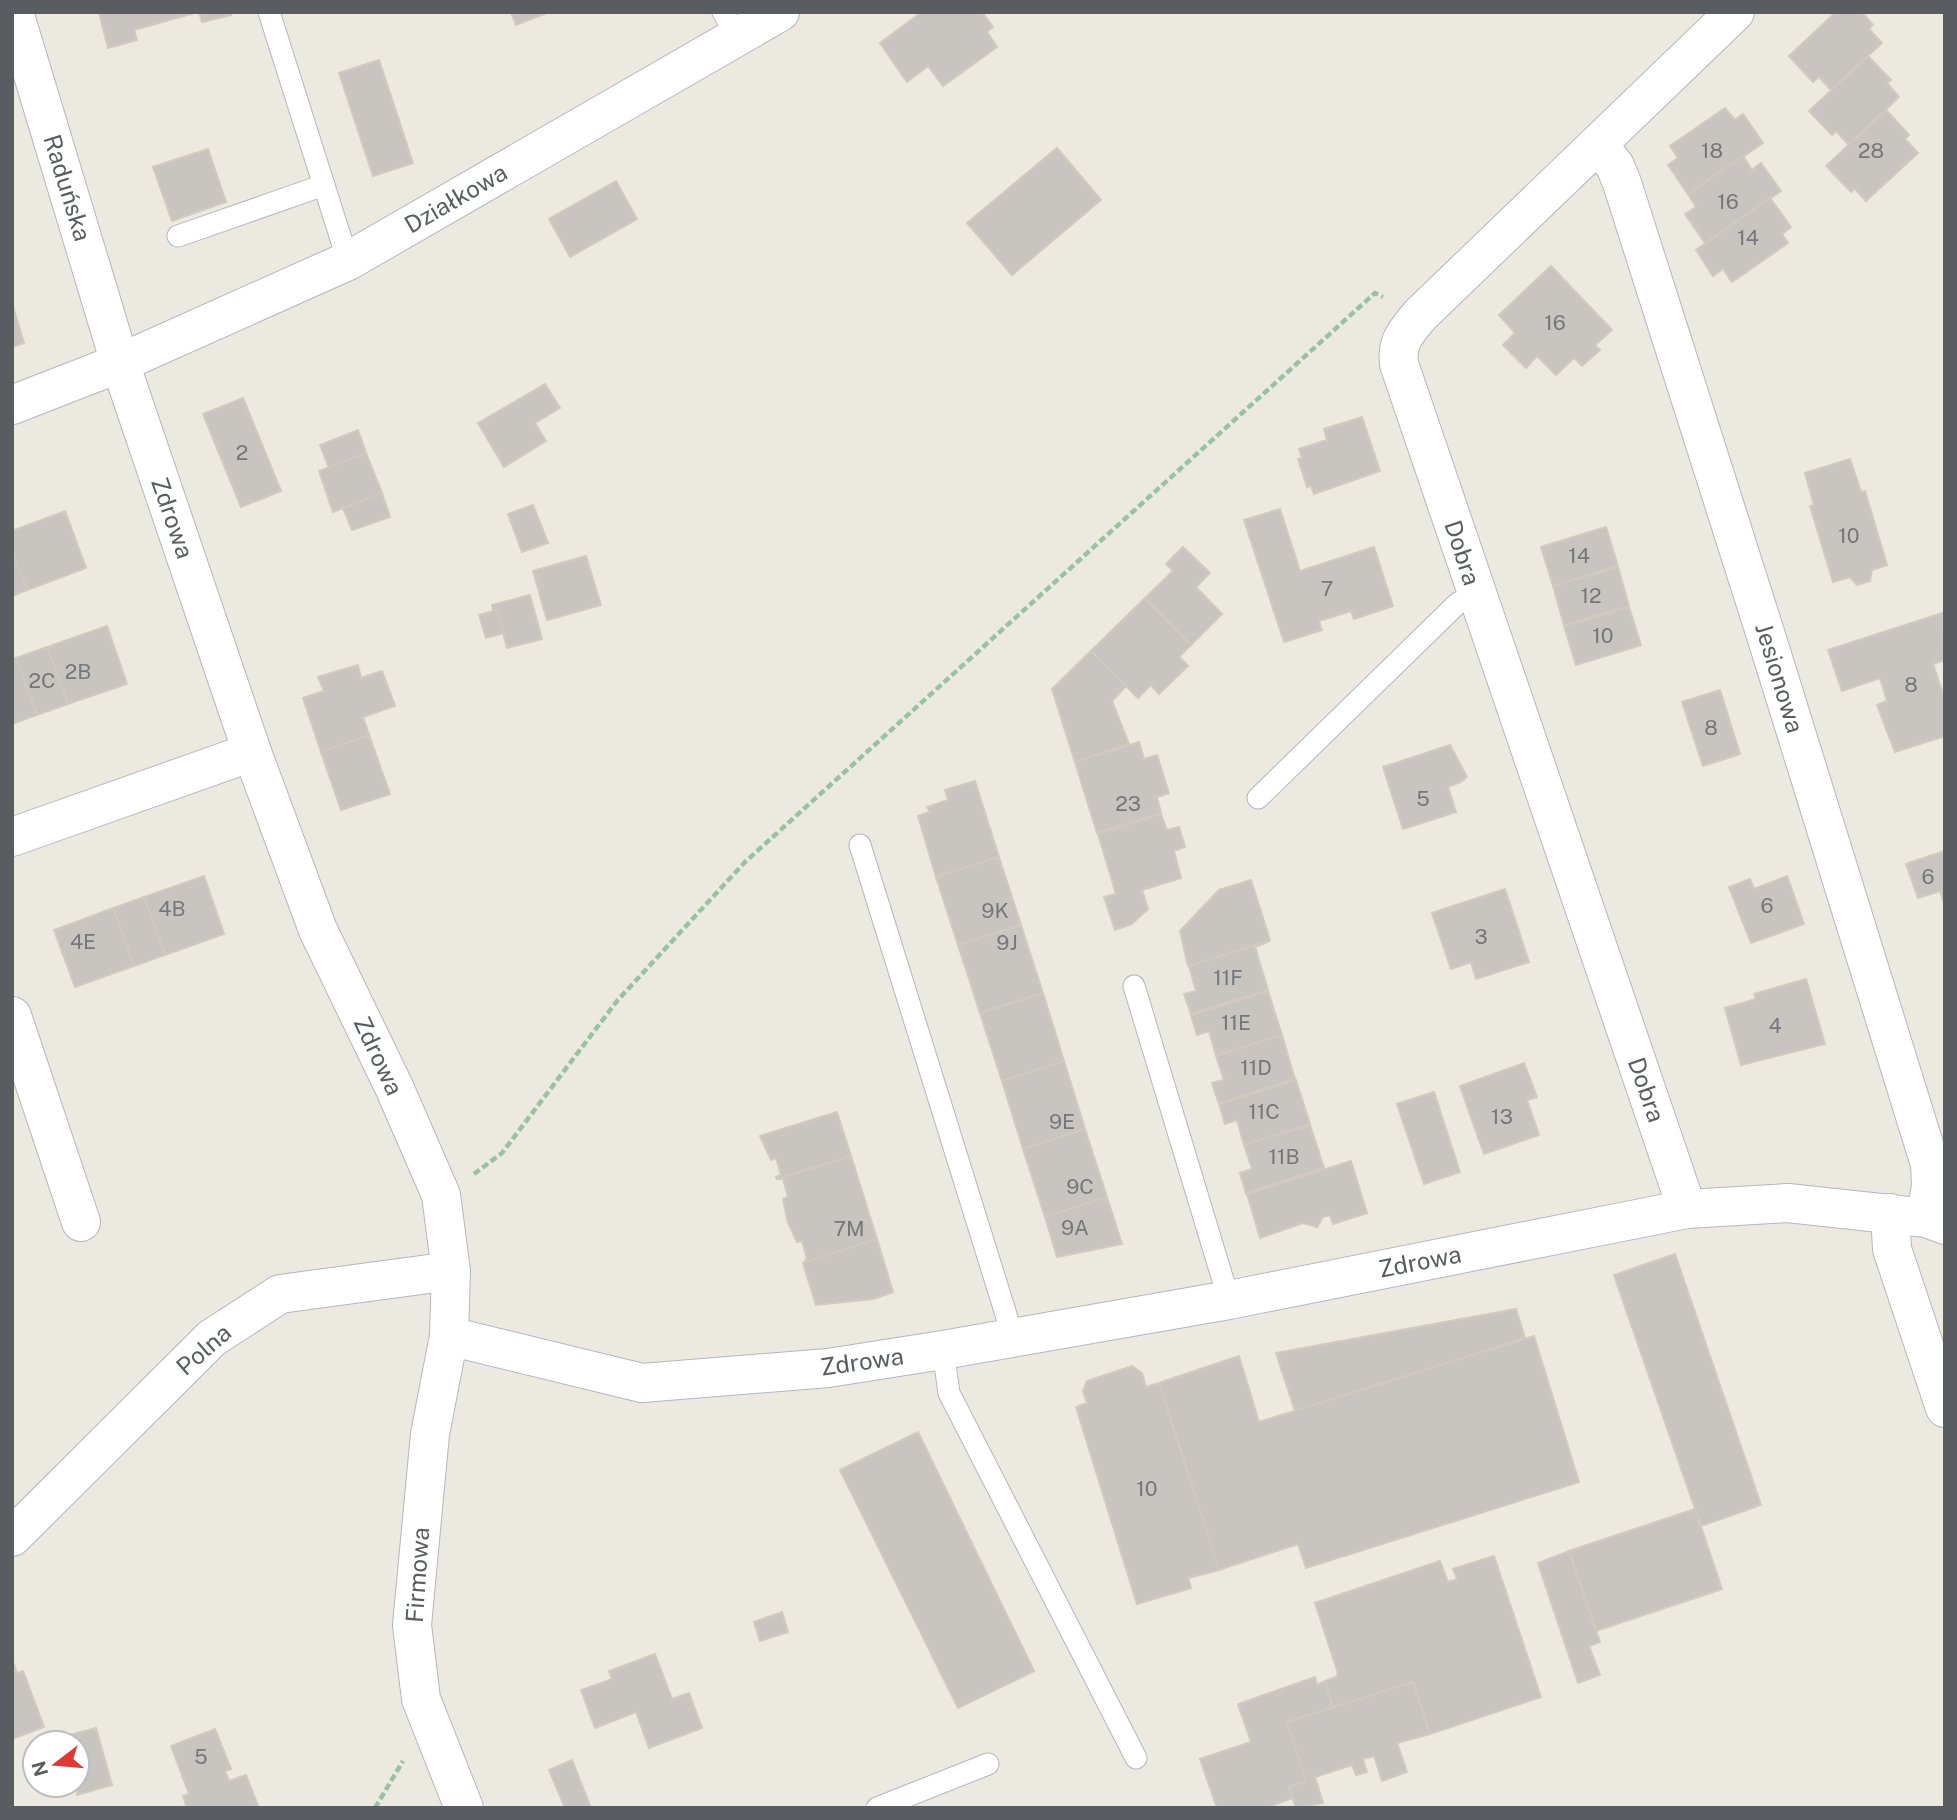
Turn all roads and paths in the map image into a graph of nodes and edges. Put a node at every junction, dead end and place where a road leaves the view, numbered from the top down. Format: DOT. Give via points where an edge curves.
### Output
graph roads {
  1 [pos="14,12"];
  2 [pos="269,12"];
  3 [pos="780,12"];
  4 [pos="1734,12"];
  5 [pos="730,25"];
  6 [pos="1599,146"];
  7 [pos="324,185"];
  8 [pos="178,236"];
  9 [pos="348,261"];
  10 [pos="1420,315"];
  11 [pos="120,363"];
  12 [pos="12,405"];
  13 [pos="1476,596"];
  14 [pos="252,752"];
  15 [pos="1258,798"];
  16 [pos="12,837"];
  17 [pos="860,845"];
  18 [pos="1134,986"];
  19 [pos="12,1016"];
  20 [pos="441,1195"];
  21 [pos="1687,1209"];
  22 [pos="1921,1219"];
  23 [pos="81,1222"];
  24 [pos="451,1271"];
  25 [pos="1229,1300"];
  26 [pos="449,1336"];
  27 [pos="1013,1337"];
  28 [pos="943,1350"];
  29 [pos="1945,1408"];
  30 [pos="12,1537"];
  31 [pos="435,1740"];
  32 [pos="1136,1758"];
  33 [pos="988,1764"];
  34 [pos="375,1808"];
  35 [pos="464,1808"];
  36 [pos="877,1808"];
  1 -- 11 [label="street, Raduńska"];
  2 -- 7 [label="lane"];
  3 -- 5 [label="street, Działkowa"];
  4 -- 6 [label="street, Dobra"];
  5 -- 9 [label="street, Działkowa"];
  6 -- 10 [label="street, Dobra"];
  6 -- 22 [label="street, Jesionowa" via="1622,183 1930,1164 1931,1185"];
  7 -- 8 [label="lane"];
  7 -- 9 [label="lane"];
  9 -- 11 [label="street, Działkowa"];
  10 -- 13 [label="street, Dobra" via="1401,338 1399,364"];
  10 -- 20 [label="path" via="1375,293 1172,475 745,862 617,1001 502,1153"];
  11 -- 12 [label="street, Działkowa"];
  11 -- 14 [label="street, Zdrowa"];
  13 -- 15 [label="lane" via="1458,603"];
  13 -- 21 [label="street, Dobra"];
  14 -- 16 [label="street"];
  14 -- 20 [label="street, Zdrowa" via="318,930"];
  17 -- 27 [label="lane"];
  18 -- 25 [label="lane"];
  19 -- 23 [label="street"];
  20 -- 24 [label="street, Zdrowa"];
  21 -- 22 [label="street, Zdrowa" via="1788,1203"];
  21 -- 25 [label="street, Zdrowa"];
  22 -- 29 [label="street" via="1892,1249"];
  24 -- 26 [label="street, Zdrowa"];
  24 -- 30 [label="street, Polna" via="280,1294 212,1338"];
  25 -- 27 [label="street, Zdrowa"];
  26 -- 28 [label="street, Zdrowa" via="642,1383 828,1368"];
  26 -- 31 [label="street, Firmowa" via="430,1434 412,1625 421,1699"];
  27 -- 28 [label="street, Zdrowa"];
  28 -- 32 [label="lane" via="949,1394"];
  31 -- 34 [label="path" via="410,1753"];
  31 -- 35 [label="street, Firmowa"];
  33 -- 36 [label="lane"];
}
